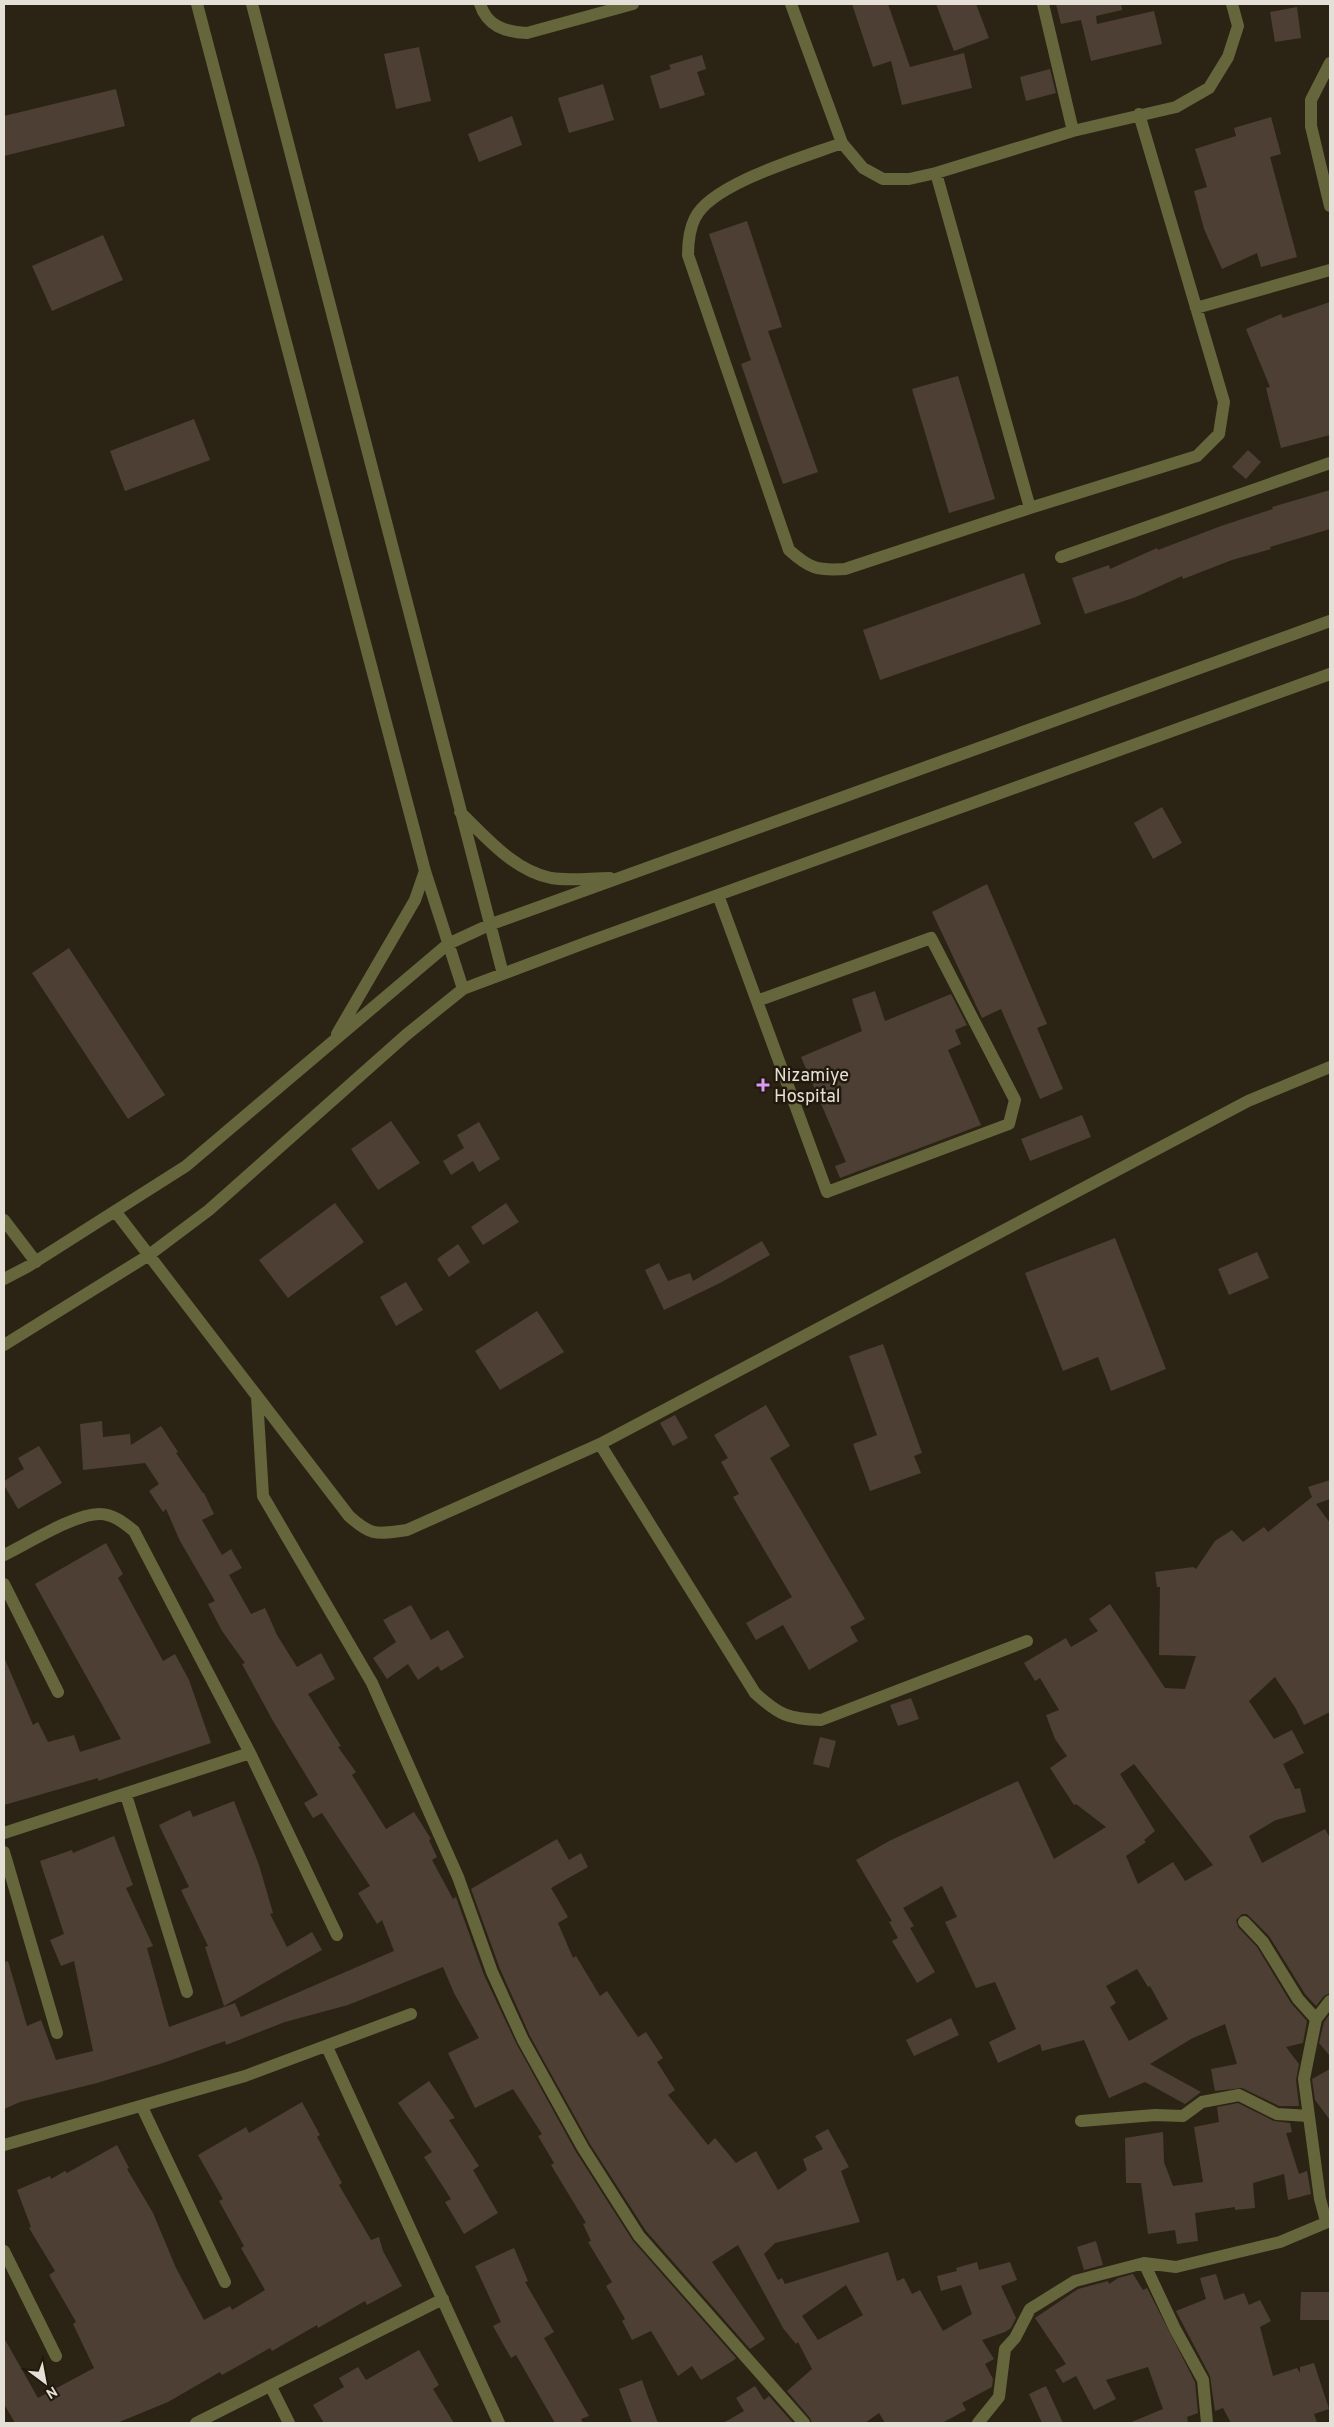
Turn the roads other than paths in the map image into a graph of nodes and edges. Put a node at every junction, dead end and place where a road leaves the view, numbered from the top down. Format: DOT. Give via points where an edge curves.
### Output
graph roads {
  1 [pos="196,4"];
  2 [pos="252,4"];
  3 [pos="480,4"];
  4 [pos="633,4"];
  5 [pos="791,4"];
  6 [pos="1043,4"];
  7 [pos="1232,4"];
  8 [pos="1330,63"];
  9 [pos="1139,114"];
  10 [pos="1073,131"];
  11 [pos="842,143"];
  12 [pos="936,173"];
  13 [pos="1330,206"];
  14 [pos="1330,270"];
  15 [pos="1196,308"];
  16 [pos="1330,463"];
  17 [pos="1030,508"];
  18 [pos="1061,557"];
  19 [pos="1330,621"];
  20 [pos="1330,674"];
  21 [pos="460,812"];
  22 [pos="425,872"];
  23 [pos="620,878"];
  24 [pos="718,895"];
  25 [pos="489,925"];
  26 [pos="448,944"];
  27 [pos="503,974"];
  28 [pos="463,990"];
  29 [pos="757,1001"];
  30 [pos="332,1042"];
  31 [pos="1330,1067"];
  32 [pos="115,1211"];
  33 [pos="5,1224"];
  34 [pos="149,1255"];
  35 [pos="36,1262"];
  36 [pos="4,1279"];
  37 [pos="4,1345"];
  38 [pos="257,1397"];
  39 [pos="600,1444"];
  40 [pos="4,1555"];
  41 [pos="4,1584"];
  42 [pos="1026,1641"];
  43 [pos="58,1692"];
  44 [pos="250,1753"];
  45 [pos="126,1795"];
  46 [pos="4,1833"];
  47 [pos="4,1852"];
  48 [pos="1244,1922"];
  49 [pos="337,1936"];
  50 [pos="186,1992"];
  51 [pos="1330,2001"];
  52 [pos="411,2014"];
  53 [pos="1316,2019"];
  54 [pos="58,2033"];
  55 [pos="326,2047"];
  56 [pos="142,2107"];
  57 [pos="1309,2116"];
  58 [pos="1081,2121"];
  59 [pos="4,2145"];
  60 [pos="1328,2221"];
  61 [pos="4,2250"];
  62 [pos="1144,2263"];
  63 [pos="225,2282"];
  64 [pos="443,2299"];
  65 [pos="56,2356"];
  66 [pos="272,2387"];
  67 [pos="196,2423"];
  68 [pos="289,2423"];
  69 [pos="499,2423"];
  70 [pos="804,2423"];
  71 [pos="978,2423"];
  72 [pos="1206,2423"];
  1 -- 22 [label="street"];
  2 -- 21 [label="street"];
  3 -- 4 [label="street" via="484,16 496,25 510,32 527,33"];
  5 -- 11 [label="street"];
  6 -- 10 [label="street"];
  7 -- 9 [label="street" via="1238,26 1228,57 1210,88 1176,106"];
  8 -- 13 [label="street" via="1311,100 1311,126"];
  9 -- 10 [label="street"];
  9 -- 15 [label="street"];
  10 -- 12 [label="street"];
  11 -- 12 [label="street" via="863,168 883,180"];
  11 -- 17 [label="street" via="728,187 695,217 688,237 688,255 789,550 806,565 824,570 845,569"];
  12 -- 17 [label="street"];
  14 -- 15 [label="street"];
  15 -- 17 [label="street" via="1224,402 1219,434 1197,456"];
  16 -- 18 [label="street"];
  19 -- 23 [label="street"];
  20 -- 24 [label="street"];
  21 -- 23 [label="street" via="508,857 531,870 551,878"];
  21 -- 25 [label="street"];
  22 -- 26 [label="street"];
  22 -- 30 [label="street" via="415,900"];
  23 -- 25 [label="street"];
  24 -- 27 [label="street"];
  24 -- 29 [label="street"];
  25 -- 26 [label="street"];
  25 -- 27 [label="street"];
  26 -- 28 [label="street"];
  26 -- 30 [label="street"];
  27 -- 28 [label="street"];
  28 -- 34 [label="street" via="406,1035 209,1210"];
  29 -- 29 [label="street" via="827,1192 1008,1124 1015,1100 931,938"];
  30 -- 32 [label="street" via="186,1166"];
  31 -- 39 [label="street" via="1248,1101"];
  32 -- 34 [label="street"];
  32 -- 35 [label="street"];
  33 -- 35 [label="street"];
  34 -- 37 [label="street"];
  34 -- 38 [label="street"];
  35 -- 36 [label="street"];
  38 -- 39 [label="street" via="349,1516 364,1529 378,1534 407,1530"];
  38 -- 70 [label="street" via="263,1496 372,1683 458,1877 492,1972 523,2040 583,2148 639,2236"];
  39 -- 42 [label="street" via="755,1693 772,1709 794,1719 821,1720"];
  40 -- 44 [label="street" via="83,1516 101,1514 120,1520 134,1531"];
  41 -- 43 [label="street"];
  44 -- 45 [label="street"];
  44 -- 49 [label="street"];
  45 -- 46 [label="street"];
  45 -- 50 [label="street"];
  47 -- 54 [label="street"];
  48 -- 53 [label="street" via="1263,1942 1298,1999"];
  51 -- 53 [label="street"];
  52 -- 55 [label="street"];
  53 -- 57 [label="street" via="1304,2079"];
  55 -- 56 [label="street"];
  55 -- 64 [label="street"];
  56 -- 59 [label="street"];
  56 -- 63 [label="street"];
  57 -- 58 [label="street" via="1277,2114 1239,2095 1202,2102 1183,2116"];
  57 -- 60 [label="street" via="1320,2199"];
  60 -- 62 [label="street" via="1280,2242 1176,2267"];
  61 -- 65 [label="street"];
  62 -- 71 [label="street" via="1074,2281 1030,2309 1005,2350 999,2398"];
  62 -- 72 [label="street" via="1175,2329 1204,2380"];
  64 -- 66 [label="street"];
  64 -- 69 [label="street"];
  66 -- 67 [label="street"];
  66 -- 68 [label="street"];
}
